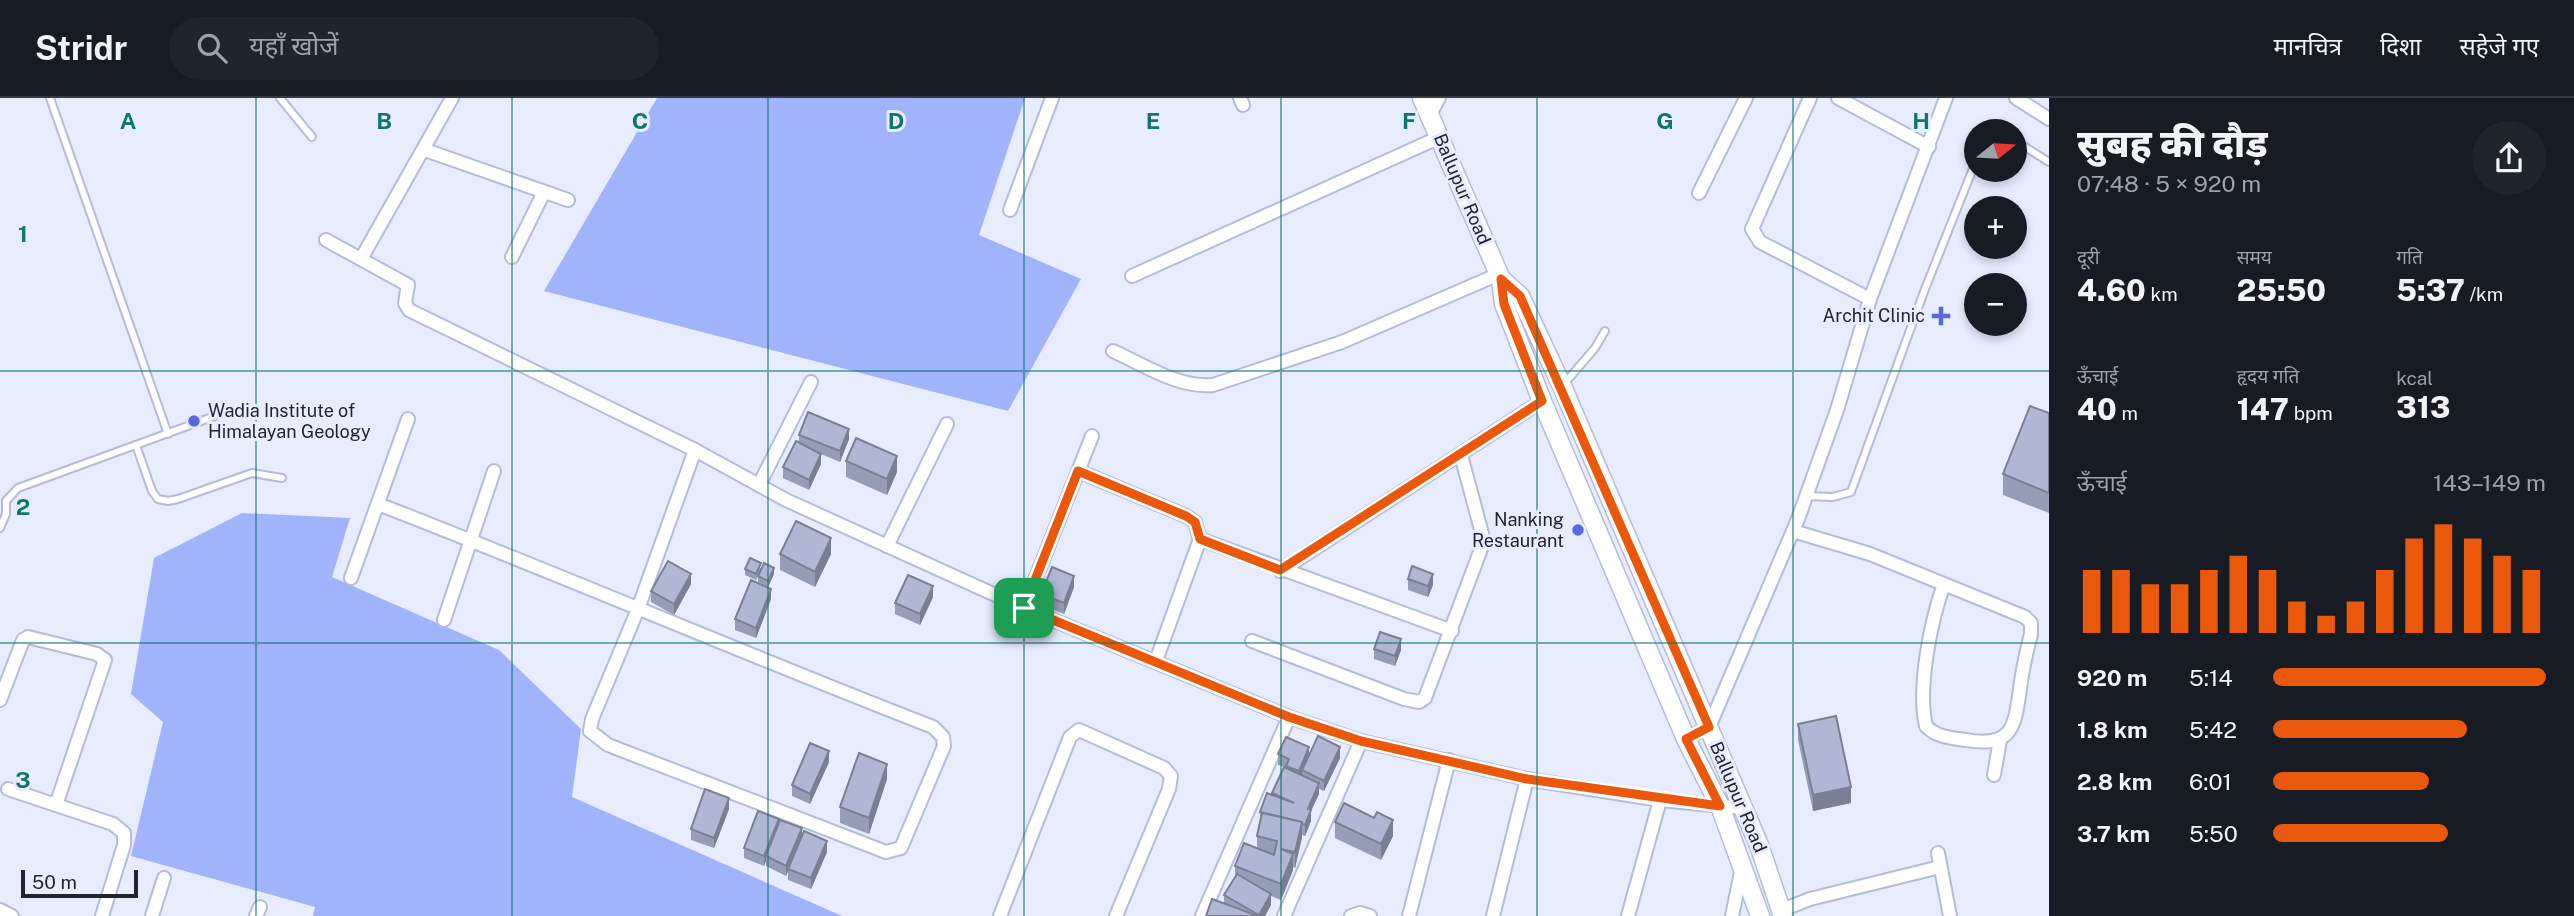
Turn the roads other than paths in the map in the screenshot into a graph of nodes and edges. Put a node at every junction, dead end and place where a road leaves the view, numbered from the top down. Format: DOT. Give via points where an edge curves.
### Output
graph roads {
  1 [pos="50,98"];
  2 [pos="280,98"];
  3 [pos="452,98"];
  4 [pos="1052,98"];
  5 [pos="1439,98"];
  6 [pos="1746,98"];
  7 [pos="1810,98"];
  8 [pos="1838,98"];
  9 [pos="1946,98"];
  10 [pos="2017,98"];
  11 [pos="1426,106"];
  12 [pos="2049,118"];
  13 [pos="312,137"];
  14 [pos="1440,137"];
  15 [pos="1928,147"];
  16 [pos="2027,148"];
  17 [pos="425,150"];
  18 [pos="2049,162"];
  19 [pos="1967,182"];
  20 [pos="544,192"];
  21 [pos="1699,193"];
  22 [pos="568,200"];
  23 [pos="1010,210"];
  24 [pos="326,240"];
  25 [pos="512,257"];
  26 [pos="361,259"];
  27 [pos="1132,276"];
  28 [pos="1500,277"];
  29 [pos="1870,299"];
  30 [pos="1512,300"];
  31 [pos="1605,331"];
  32 [pos="1113,351"];
  33 [pos="811,382"];
  34 [pos="1562,386"];
  35 [pos="1542,401"];
  36 [pos="215,416"];
  37 [pos="408,419"];
  38 [pos="947,424"];
  39 [pos="168,434"];
  40 [pos="1092,436"];
  41 [pos="136,445"];
  42 [pos="695,450"];
  43 [pos="1461,455"];
  44 [pos="494,471"];
  45 [pos="1078,471"];
  46 [pos="282,478"];
  47 [pos="759,485"];
  48 [pos="1806,496"];
  49 [pos="378,503"];
  50 [pos="0,527"];
  51 [pos="1793,531"];
  52 [pos="469,539"];
  53 [pos="1200,539"];
  54 [pos="887,546"];
  55 [pos="1280,570"];
  56 [pos="351,578"];
  57 [pos="1944,584"];
  58 [pos="1024,608"];
  59 [pos="638,609"];
  60 [pos="444,620"];
  61 [pos="1452,631"];
  62 [pos="1252,640"];
  63 [pos="1156,661"];
  64 [pos="0,701"];
  65 [pos="1289,717"];
  66 [pos="1709,727"];
  67 [pos="1686,739"];
  68 [pos="2000,740"];
  69 [pos="1361,741"];
  70 [pos="1449,760"];
  71 [pos="1994,775"];
  72 [pos="1527,779"];
  73 [pos="8,789"];
  74 [pos="1660,800"];
  75 [pos="56,805"];
  76 [pos="1720,806"];
  77 [pos="1743,808"];
  78 [pos="1938,853"];
  79 [pos="1743,863"];
  80 [pos="1940,867"];
  81 [pos="164,877"];
  82 [pos="0,911"];
  83 [pos="1783,913"];
  84 [pos="12,916"];
  85 [pos="102,916"];
  86 [pos="152,916"];
  87 [pos="1000,916"];
  88 [pos="1116,916"];
  89 [pos="1202,916"];
  90 [pos="1284,916"];
  91 [pos="1351,916"];
  92 [pos="1370,916"];
  93 [pos="1409,916"];
  94 [pos="1493,916"];
  95 [pos="1628,916"];
  96 [pos="1732,916"];
  97 [pos="1760,916"];
  98 [pos="1950,916"];
  1 -- 39 [label="lane"];
  2 -- 13 [label="lane"];
  3 -- 17 [label="street"];
  4 -- 23 [label="street"];
  5 -- 11 [label="street"];
  6 -- 21 [label="street"];
  7 -- 29 [label="street" via="1752,229 1760,242"];
  8 -- 15 [label="street"];
  9 -- 15 [label="street"];
  10 -- 12 [label="street"];
  11 -- 14 [label="main road, Ballupur Road"];
  14 -- 27 [label="street"];
  14 -- 28 [label="main road, Ballupur Road"];
  15 -- 29 [label="street"];
  16 -- 18 [label="lane"];
  17 -- 20 [label="street"];
  17 -- 26 [label="street"];
  19 -- 48 [label="lane" via="1851,492"];
  20 -- 22 [label="street"];
  20 -- 25 [label="street"];
  24 -- 26 [label="street"];
  26 -- 42 [label="street" via="408,285 405,303 409,310"];
  28 -- 30 [label="main road, Ballupur Road"];
  28 -- 32 [label="street" via="1342,342 1213,385 1180,382"];
  29 -- 48 [label="street"];
  30 -- 34 [label="main road, Ballupur Road"];
  30 -- 35 [label="main road, Ballupur Road"];
  31 -- 34 [label="lane"];
  33 -- 47 [label="street"];
  34 -- 66 [label="main road, Ballupur Road"];
  35 -- 43 [label="street"];
  35 -- 67 [label="main road, Ballupur Road"];
  36 -- 39 [label="lane"];
  37 -- 49 [label="street"];
  38 -- 54 [label="street"];
  39 -- 41 [label="lane"];
  40 -- 45 [label="street"];
  41 -- 46 [label="lane" via="152,491 168,502 252,473"];
  41 -- 50 [label="lane" via="18,488 6,501"];
  42 -- 47 [label="street"];
  42 -- 59 [label="street"];
  43 -- 55 [label="street"];
  43 -- 61 [label="street" via="1484,541"];
  44 -- 52 [label="street"];
  45 -- 53 [label="street" via="1186,516 1195,522"];
  45 -- 58 [label="street"];
  47 -- 54 [label="street"];
  48 -- 51 [label="street"];
  49 -- 52 [label="street"];
  49 -- 56 [label="street"];
  51 -- 57 [label="street" via="1870,554"];
  51 -- 66 [label="street"];
  52 -- 59 [label="street"];
  52 -- 60 [label="street"];
  53 -- 55 [label="street"];
  53 -- 63 [label="street"];
  54 -- 58 [label="street"];
  55 -- 61 [label="street"];
  57 -- 68 [label="street" via="2016,611 2031,623 2014,726"];
  57 -- 68 [label="street" via="1925,680 1926,726 1946,737 1978,743"];
  58 -- 63 [label="street"];
  59 -- 59 [label="street" via="592,719 590,731 597,739 886,852 901,848 944,746 939,731"];
  61 -- 62 [label="street" via="1430,693 1419,702"];
  63 -- 65 [label="street"];
  64 -- 75 [label="street" via="28,637 105,660"];
  65 -- 69 [label="street"];
  65 -- 89 [label="street"];
  66 -- 67 [label="street"];
  66 -- 77 [label="main road, Ballupur Road"];
  67 -- 76 [label="main road, Ballupur Road"];
  68 -- 71 [label="street"];
  69 -- 70 [label="street"];
  69 -- 90 [label="street"];
  70 -- 72 [label="street"];
  70 -- 93 [label="street"];
  72 -- 74 [label="street"];
  72 -- 94 [label="street"];
  73 -- 75 [label="street"];
  74 -- 76 [label="street"];
  74 -- 95 [label="street"];
  75 -- 85 [label="street" via="113,824 124,833"];
  76 -- 77 [label="street"];
  76 -- 79 [label="main road, Ballupur Road"];
  77 -- 83 [label="main road, Ballupur Road"];
  78 -- 80 [label="street"];
  79 -- 96 [label="street"];
  79 -- 97 [label="main road, Ballupur Road"];
  80 -- 83 [label="street" via="1810,898"];
  80 -- 98 [label="street"];
  81 -- 86 [label="street"];
  82 -- 84 [label="street"];
  87 -- 88 [label="street" via="1070,737 1079,730 1164,768 1171,776"];
  91 -- 92 [label="street"];
}
